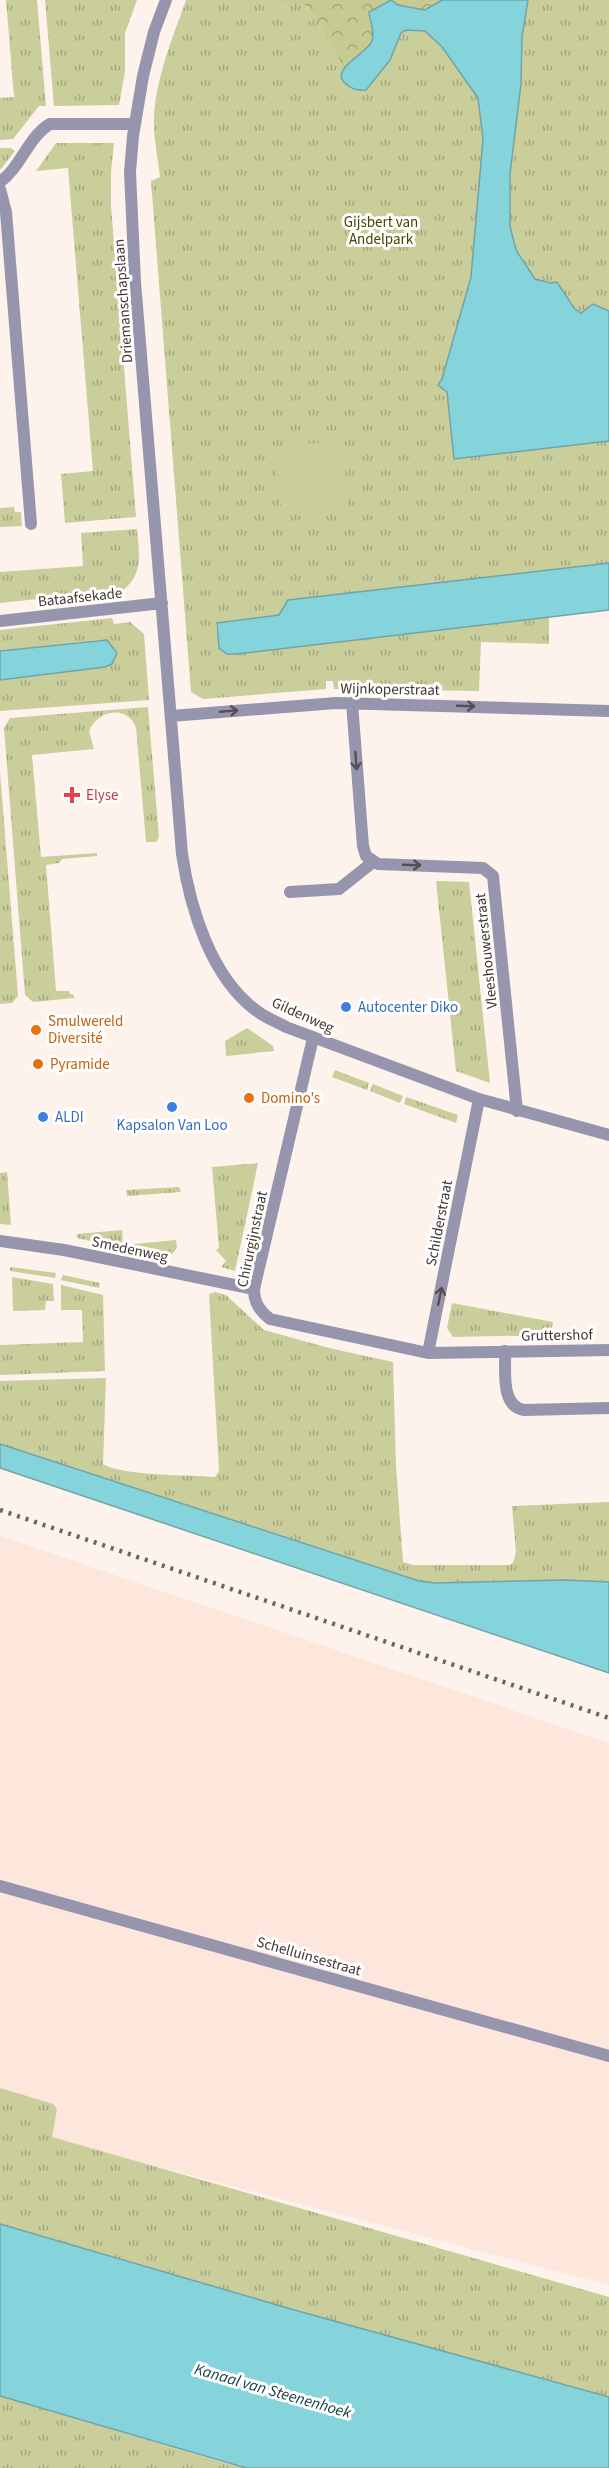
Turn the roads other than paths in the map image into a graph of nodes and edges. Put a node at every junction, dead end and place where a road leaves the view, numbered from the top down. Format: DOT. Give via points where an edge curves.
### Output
graph roads {
  1 [pos="166,0"];
  2 [pos="135,124"];
  3 [pos="0,182"];
  4 [pos="0,189"];
  5 [pos="31,524"];
  6 [pos="162,603"];
  7 [pos="0,621"];
  8 [pos="352,703"];
  9 [pos="609,711"];
  10 [pos="171,716"];
  11 [pos="373,862"];
  12 [pos="290,892"];
  13 [pos="313,1038"];
  14 [pos="479,1099"];
  15 [pos="517,1111"];
  16 [pos="609,1135"];
  17 [pos="0,1241"];
  18 [pos="254,1289"];
  19 [pos="609,1350"];
  20 [pos="505,1351"];
  21 [pos="428,1353"];
  22 [pos="609,1408"];
  23 [pos="0,1886"];
  24 [pos="609,2056"];
  1 -- 2 [label="street, Driemanschapslaan" via="142,76"];
  2 -- 3 [label="street" via="50,124"];
  2 -- 6 [label="street, Driemanschapslaan" via="130,172 135,282"];
  4 -- 5 [label="street" via="6,212"];
  6 -- 7 [label="street, Bataafsekade"];
  6 -- 10 [label="street, Gildenweg"];
  8 -- 9 [label="street, Wijnkoperstraat, one-way"];
  10 -- 8 [label="street, Wijnkoperstraat, one-way"];
  8 -- 11 [label="street, one-way" via="363,846"];
  10 -- 13 [label="street, Gildenweg" via="186,882 204,939 248,1003 278,1023"];
  11 -- 12 [label="street" via="339,889"];
  11 -- 15 [label="street, Vleeshouwerstraat, one-way" via="477,867 491,873"];
  13 -- 14 [label="street, Gildenweg"];
  13 -- 18 [label="street, Chirurgijnstraat"];
  14 -- 15 [label="street, Gildenweg"];
  21 -- 14 [label="street, Schilderstraat, one-way"];
  15 -- 16 [label="street, Gildenweg"];
  17 -- 18 [label="street, Smedenweg" via="64,1250"];
  18 -- 21 [label="street, Chirurgijnstraat" via="259,1309 270,1319"];
  19 -- 20 [label="street, Gruttershof"];
  20 -- 21 [label="street, Gruttershof"];
  20 -- 22 [label="street, Gruttershof" via="508,1396 516,1408"];
  23 -- 24 [label="street, Schelluinsestraat"];
}
